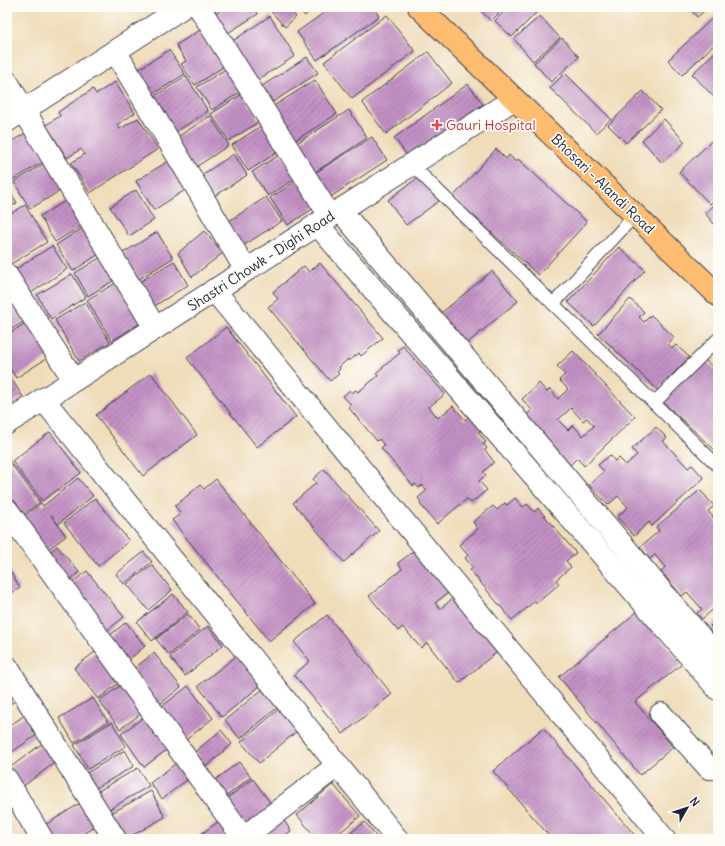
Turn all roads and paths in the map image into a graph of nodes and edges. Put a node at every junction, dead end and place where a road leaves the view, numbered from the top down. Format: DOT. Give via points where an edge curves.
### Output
graph roads {
  1 [pos="183,7"];
  2 [pos="199,7"];
  3 [pos="419,7"];
  4 [pos="115,51"];
  5 [pos="7,82"];
  6 [pos="514,99"];
  7 [pos="16,116"];
  8 [pos="411,164"];
  9 [pos="635,215"];
  10 [pos="329,217"];
  11 [pos="246,270"];
  12 [pos="7,276"];
  13 [pos="214,290"];
  14 [pos="718,295"];
  15 [pos="553,304"];
  16 [pos="155,328"];
  17 [pos="718,339"];
  18 [pos="74,380"];
  19 [pos="43,399"];
  20 [pos="654,402"];
  21 [pos="7,422"];
  22 [pos="718,466"];
  23 [pos="7,510"];
  24 [pos="718,658"];
  25 [pos="7,667"];
  26 [pos="718,689"];
  27 [pos="661,714"];
  28 [pos="338,765"];
  29 [pos="718,768"];
  30 [pos="10,791"];
  31 [pos="243,838"];
  32 [pos="42,839"];
  33 [pos="115,839"];
  34 [pos="397,839"];
  35 [pos="664,839"];
  1 -- 4 [label="street"];
  2 -- 10 [label="street"];
  3 -- 6 [label="main road, Bhosari - Alandi Road"];
  4 -- 7 [label="street"];
  4 -- 11 [label="street"];
  5 -- 7 [label="street"];
  6 -- 8 [label="street, Shastri Chowk - Dighi Road"];
  6 -- 9 [label="main road, Bhosari - Alandi Road"];
  7 -- 16 [label="street"];
  8 -- 10 [label="street, Shastri Chowk - Dighi Road"];
  8 -- 15 [label="lane"];
  9 -- 14 [label="main road, Bhosari - Alandi Road"];
  9 -- 15 [label="lane"];
  10 -- 11 [label="street, Shastri Chowk - Dighi Road"];
  10 -- 24 [label="street"];
  10 -- 26 [label="street"];
  11 -- 13 [label="street, Shastri Chowk - Dighi Road"];
  12 -- 18 [label="street"];
  13 -- 16 [label="street, Shastri Chowk - Dighi Road"];
  13 -- 35 [label="street"];
  15 -- 20 [label="lane"];
  16 -- 18 [label="street, Shastri Chowk - Dighi Road"];
  17 -- 20 [label="lane"];
  18 -- 19 [label="street, Shastri Chowk - Dighi Road"];
  19 -- 21 [label="street, Shastri Chowk - Dighi Road"];
  19 -- 28 [label="street"];
  20 -- 22 [label="lane"];
  23 -- 31 [label="street"];
  25 -- 33 [label="street"];
  27 -- 29 [label="street" via="709,768"];
  28 -- 31 [label="street"];
  28 -- 34 [label="street"];
  30 -- 32 [label="street"];
}
